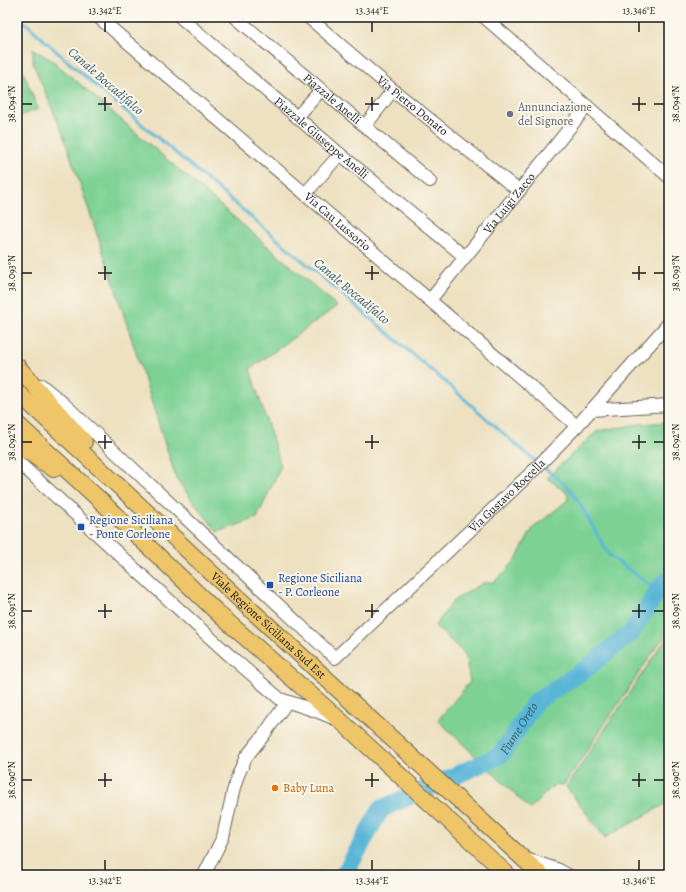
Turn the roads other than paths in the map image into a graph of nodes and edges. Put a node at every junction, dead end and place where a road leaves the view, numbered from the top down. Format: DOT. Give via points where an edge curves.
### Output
graph roads {
  1 [pos="98,17"];
  2 [pos="180,17"];
  3 [pos="235,17"];
  4 [pos="308,17"];
  5 [pos="484,17"];
  6 [pos="321,90"];
  7 [pos="393,90"];
  8 [pos="588,106"];
  9 [pos="297,117"];
  10 [pos="365,126"];
  11 [pos="340,154"];
  12 [pos="669,177"];
  13 [pos="430,181"];
  14 [pos="519,191"];
  15 [pos="305,194"];
  16 [pos="465,257"];
  17 [pos="430,300"];
  18 [pos="669,323"];
  19 [pos="17,366"];
  20 [pos="17,392"];
  21 [pos="669,405"];
  22 [pos="591,410"];
  23 [pos="17,424"];
  24 [pos="578,426"];
  25 [pos="17,444"];
  26 [pos="17,461"];
  27 [pos="103,503"];
  28 [pos="151,516"];
  29 [pos="335,658"];
  30 [pos="287,702"];
  31 [pos="342,722"];
  32 [pos="521,857"];
  33 [pos="552,858"];
  34 [pos="506,874"];
  35 [pos="204,875"];
  36 [pos="540,875"];
  37 [pos="569,875"];
  1 -- 15 [label="street, Via Cau Lussorio"];
  2 -- 9 [label="street, Piazzale Giuseppe Anelli"];
  3 -- 6 [label="street, Piazzale Anelli"];
  4 -- 7 [label="street, Via Pietro Donato"];
  5 -- 8 [label="street"];
  6 -- 9 [label="street"];
  6 -- 10 [label="street, Piazzale Anelli"];
  7 -- 10 [label="street"];
  7 -- 14 [label="street, Via Pietro Donato"];
  8 -- 12 [label="street"];
  8 -- 14 [label="street, Via Luigi Zacco"];
  9 -- 11 [label="street, Piazzale Giuseppe Anelli"];
  10 -- 13 [label="street, Piazzale Anelli"];
  11 -- 15 [label="street"];
  11 -- 16 [label="street, Piazzale Giuseppe Anelli"];
  14 -- 16 [label="street, Via Luigi Zacco"];
  15 -- 17 [label="street, Via Cau Lussorio"];
  16 -- 17 [label="street, Via Luigi Zacco"];
  17 -- 24 [label="street, Via Cau Lussorio"];
  18 -- 22 [label="street, Via Gustavo Roccella"];
  19 -- 28 [label="main road"];
  19 -- 29 [label="street, Viale Regione Siciliana Sud Est" via="63,403"];
  20 -- 28 [label="main road, Viale Regione Siciliana Sud Est"];
  21 -- 22 [label="street"];
  22 -- 24 [label="street, Via Gustavo Roccella"];
  23 -- 27 [label="main road, Viale Regione Siciliana Sud Est"];
  24 -- 29 [label="street, Via Gustavo Roccella"];
  25 -- 27 [label="main road"];
  26 -- 30 [label="street, Viale Regione Siciliana Sud Est" via="228,654 280,699"];
  27 -- 31 [label="main road, Viale Regione Siciliana Sud Est" via="222,617"];
  28 -- 32 [label="main road, Viale Regione Siciliana Sud Est"];
  30 -- 31 [label="street, Viale Regione Siciliana Sud Est"];
  30 -- 35 [label="street" via="246,757 238,774 223,836"];
  31 -- 34 [label="main road, Viale Regione Siciliana Sud Est"];
  32 -- 36 [label="main road, Viale Regione Siciliana Sud Est"];
  32 -- 37 [label="street, Viale Regione Siciliana Sud Est"];
  33 -- 37 [label="street, Viale Regione Siciliana Sud Est"];
}
